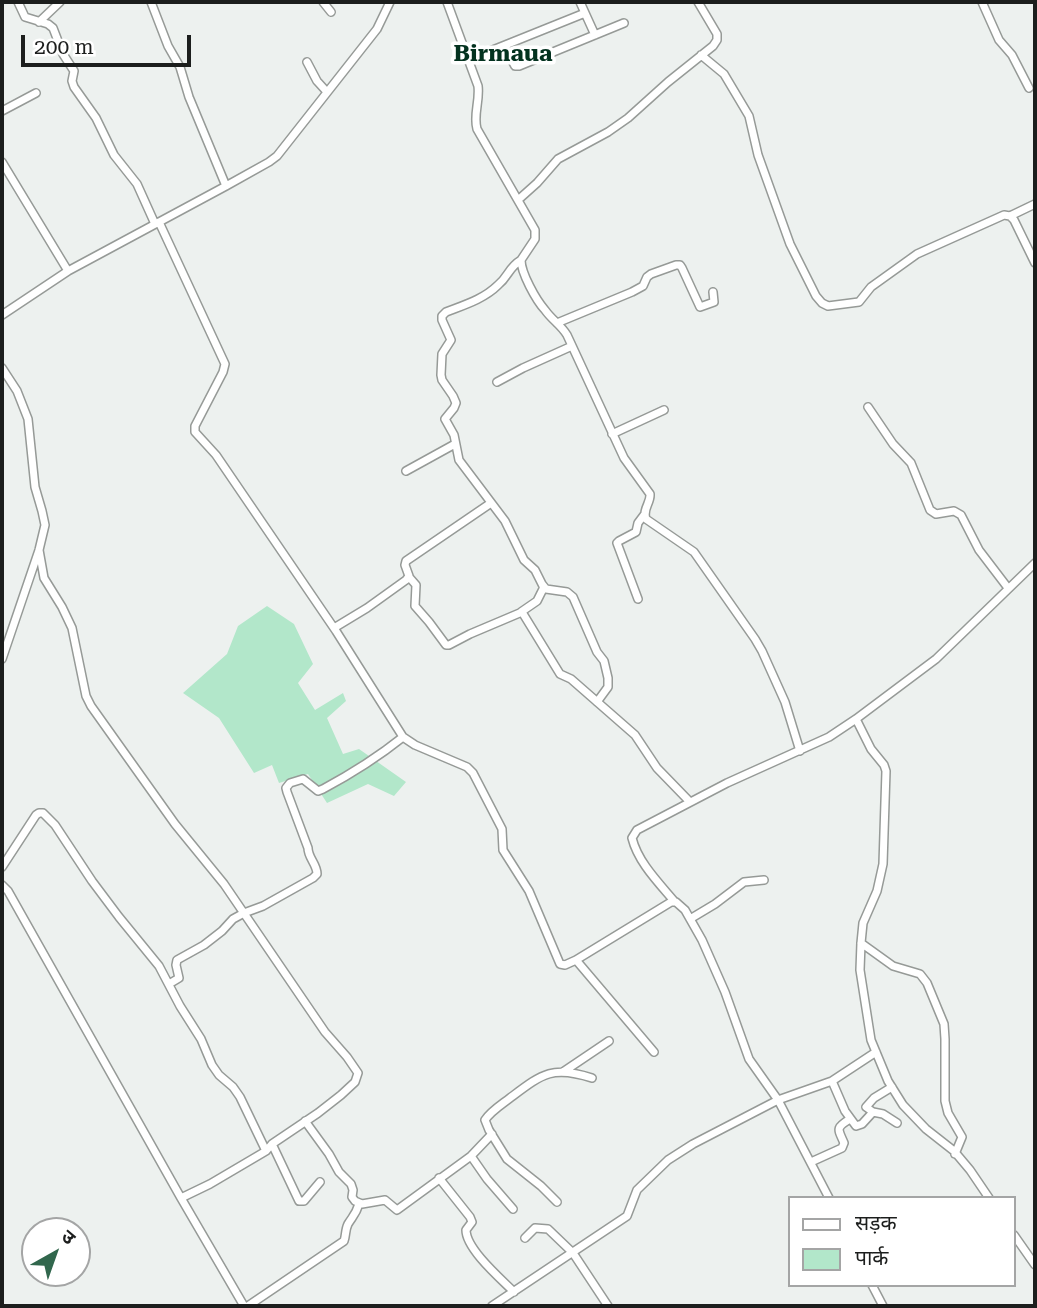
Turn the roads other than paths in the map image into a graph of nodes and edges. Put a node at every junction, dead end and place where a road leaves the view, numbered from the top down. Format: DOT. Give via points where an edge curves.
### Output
graph roads {
  1 [pos="18,2"];
  2 [pos="61,2"];
  3 [pos="151,2"];
  4 [pos="323,2"];
  5 [pos="390,2"];
  6 [pos="447,2"];
  7 [pos="580,2"];
  8 [pos="698,2"];
  9 [pos="982,2"];
  10 [pos="331,12"];
  11 [pos="585,13"];
  12 [pos="39,22"];
  13 [pos="624,23"];
  14 [pos="595,35"];
  15 [pos="504,46"];
  16 [pos="701,55"];
  17 [pos="468,60"];
  18 [pos="307,62"];
  19 [pos="1028,88"];
  20 [pos="327,92"];
  21 [pos="36,93"];
  22 [pos="2,111"];
  23 [pos="2,162"];
  24 [pos="226,186"];
  25 [pos="518,200"];
  26 [pos="1035,204"];
  27 [pos="1010,216"];
  28 [pos="157,223"];
  29 [pos="521,260"];
  30 [pos="1035,263"];
  31 [pos="68,271"];
  32 [pos="712,292"];
  33 [pos="2,315"];
  34 [pos="557,323"];
  35 [pos="572,346"];
  36 [pos="2,368"];
  37 [pos="497,382"];
  38 [pos="868,407"];
  39 [pos="664,410"];
  40 [pos="612,434"];
  41 [pos="455,444"];
  42 [pos="407,471"];
  43 [pos="491,503"];
  44 [pos="644,515"];
  45 [pos="39,550"];
  46 [pos="1035,563"];
  47 [pos="409,577"];
  48 [pos="543,586"];
  49 [pos="1008,588"];
  50 [pos="638,600"];
  51 [pos="521,612"];
  52 [pos="334,628"];
  53 [pos="2,659"];
  54 [pos="597,702"];
  55 [pos="856,719"];
  56 [pos="403,737"];
  57 [pos="800,751"];
  58 [pos="690,802"];
  59 [pos="2,867"];
  60 [pos="764,880"];
  61 [pos="2,885"];
  62 [pos="674,901"];
  63 [pos="244,913"];
  64 [pos="690,919"];
  65 [pos="861,943"];
  66 [pos="576,960"];
  67 [pos="169,985"];
  68 [pos="609,1041"];
  69 [pos="654,1052"];
  70 [pos="876,1052"];
  71 [pos="562,1072"];
  72 [pos="592,1078"];
  73 [pos="832,1081"];
  74 [pos="892,1087"];
  75 [pos="778,1100"];
  76 [pos="873,1112"];
  77 [pos="850,1119"];
  78 [pos="305,1121"];
  79 [pos="897,1123"];
  80 [pos="492,1134"];
  81 [pos="272,1144"];
  82 [pos="266,1151"];
  83 [pos="955,1154"];
  84 [pos="471,1156"];
  85 [pos="811,1162"];
  86 [pos="439,1178"];
  87 [pos="320,1182"];
  88 [pos="828,1196"];
  89 [pos="988,1196"];
  90 [pos="181,1198"];
  91 [pos="557,1202"];
  92 [pos="359,1204"];
  93 [pos="513,1209"];
  94 [pos="525,1238"];
  95 [pos="1016,1238"];
  96 [pos="573,1252"];
  97 [pos="1035,1265"];
  98 [pos="873,1287"];
  99 [pos="514,1292"];
  100 [pos="246,1306"];
  101 [pos="492,1306"];
  102 [pos="608,1306"];
  103 [pos="883,1306"];
  1 -- 12 [label="street" via="25,17"];
  2 -- 12 [label="street"];
  3 -- 24 [label="street"];
  4 -- 10 [label="street"];
  5 -- 20 [label="street" via="377,29"];
  6 -- 17 [label="street"];
  7 -- 11 [label="street"];
  8 -- 16 [label="street" via="717,37"];
  9 -- 19 [label="street"];
  11 -- 14 [label="street"];
  11 -- 15 [label="street"];
  12 -- 28 [label="street" via="56,31 74,71 74,87"];
  13 -- 14 [label="street"];
  14 -- 15 [label="street" via="519,66 512,63"];
  15 -- 17 [label="street"];
  16 -- 25 [label="street" via="628,118 558,159"];
  16 -- 27 [label="street" via="724,74 746,109 790,244 825,305 859,302 871,287 916,254"];
  17 -- 25 [label="street" via="478,86 475,123"];
  18 -- 20 [label="street"];
  20 -- 24 [label="street" via="277,156"];
  21 -- 22 [label="street"];
  23 -- 31 [label="street"];
  24 -- 28 [label="street"];
  25 -- 29 [label="street" via="536,230"];
  26 -- 27 [label="street"];
  27 -- 30 [label="street"];
  28 -- 31 [label="street"];
  28 -- 52 [label="street" via="225,364 195,432 216,455"];
  29 -- 34 [label="street" via="540,302"];
  29 -- 41 [label="street" via="491,291 442,316 451,340 442,354 441,378 456,403 445,419"];
  31 -- 33 [label="street"];
  32 -- 34 [label="street" via="714,302 699,307 682,268 676,265 651,274 632,292"];
  34 -- 35 [label="street"];
  35 -- 37 [label="street"];
  35 -- 40 [label="street"];
  36 -- 45 [label="street" via="30,427 35,487 45,524"];
  38 -- 49 [label="street" via="911,463 930,510 961,515 979,550"];
  39 -- 40 [label="street"];
  40 -- 44 [label="street" via="650,494"];
  41 -- 42 [label="street"];
  41 -- 43 [label="street" via="459,460"];
  43 -- 47 [label="street" via="406,561"];
  43 -- 48 [label="street"];
  44 -- 50 [label="street" via="636,532 617,543"];
  44 -- 57 [label="street" via="694,552 755,639 785,702"];
  45 -- 53 [label="street"];
  45 -- 63 [label="street" via="44,578 72,628 87,699"];
  46 -- 49 [label="street"];
  47 -- 51 [label="street" via="416,585 415,606 446,645"];
  47 -- 52 [label="street"];
  48 -- 51 [label="street" via="537,601"];
  48 -- 54 [label="street" via="573,597 604,661 609,684"];
  49 -- 55 [label="street" via="936,659"];
  51 -- 54 [label="street" via="559,673"];
  52 -- 56 [label="street"];
  54 -- 58 [label="street" via="635,734 657,768"];
  55 -- 57 [label="street"];
  55 -- 65 [label="street" via="886,771 883,864"];
  56 -- 63 [label="street" via="323,789 318,791 303,779 290,783 287,792 317,874"];
  56 -- 66 [label="street" via="471,771 502,830 503,850 529,891 559,963"];
  57 -- 58 [label="street"];
  58 -- 62 [label="street" via="641,827 632,838 650,872"];
  59 -- 67 [label="street" via="36,815 43,813"];
  60 -- 64 [label="street" via="744,882"];
  61 -- 90 [label="street"];
  62 -- 64 [label="street"];
  62 -- 66 [label="street"];
  63 -- 67 [label="street" via="177,960 179,978"];
  63 -- 78 [label="street" via="358,1073 355,1082"];
  64 -- 75 [label="street" via="749,1059"];
  65 -- 70 [label="street" via="863,993"];
  65 -- 83 [label="street" via="893,965 920,974 927,983 944,1024 945,1101 962,1137"];
  66 -- 69 [label="street"];
  67 -- 82 [label="street" via="216,1071 240,1097"];
  68 -- 71 [label="street"];
  70 -- 73 [label="street"];
  70 -- 74 [label="street"];
  71 -- 72 [label="street"];
  71 -- 80 [label="street" via="536,1078 489,1115 485,1120"];
  73 -- 75 [label="street"];
  73 -- 77 [label="street"];
  74 -- 76 [label="street" via="868,1104 866,1108"];
  74 -- 83 [label="street" via="903,1105"];
  75 -- 85 [label="street"];
  75 -- 96 [label="street" via="668,1160 637,1190 627,1216"];
  76 -- 77 [label="street" via="858,1126"];
  76 -- 79 [label="street"];
  77 -- 85 [label="street" via="838,1128 842,1148"];
  78 -- 81 [label="street"];
  78 -- 92 [label="street" via="351,1184 352,1197"];
  80 -- 84 [label="street"];
  80 -- 91 [label="street" via="507,1159"];
  81 -- 82 [label="street"];
  81 -- 87 [label="street" via="299,1201 304,1202"];
  82 -- 90 [label="street"];
  83 -- 89 [label="street"];
  84 -- 86 [label="street"];
  84 -- 93 [label="street"];
  85 -- 88 [label="street"];
  86 -- 92 [label="street" via="398,1209 385,1200"];
  86 -- 99 [label="street" via="470,1217 467,1239"];
  90 -- 100 [label="street"];
  92 -- 100 [label="street" via="344,1241"];
  94 -- 96 [label="street" via="534,1228 548,1229"];
  95 -- 97 [label="street"];
  96 -- 99 [label="street"];
  96 -- 102 [label="street"];
  98 -- 103 [label="street"];
  99 -- 101 [label="street"];
}
